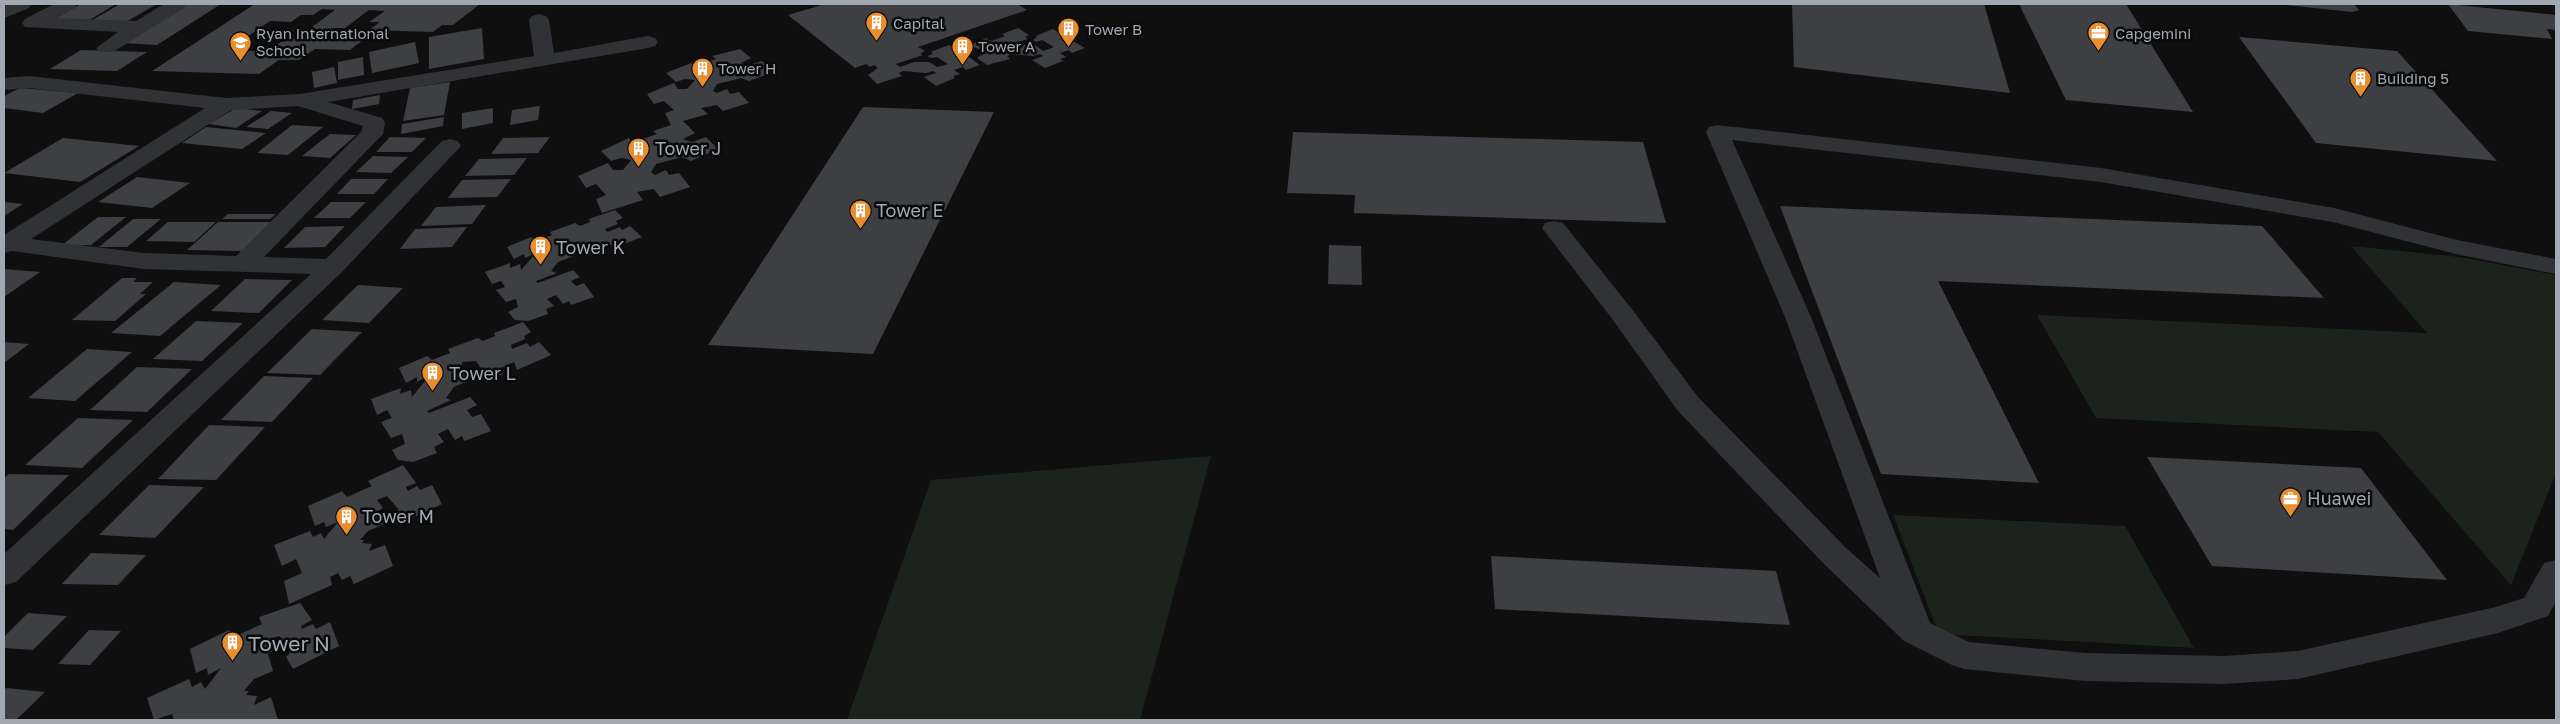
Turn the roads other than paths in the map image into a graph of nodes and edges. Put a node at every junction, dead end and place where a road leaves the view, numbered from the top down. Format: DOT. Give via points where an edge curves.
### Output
graph roads {
  1 [pos="22,4"];
  2 [pos="68,4"];
  3 [pos="177,4"];
  4 [pos="4,12"];
  5 [pos="540,20"];
  6 [pos="140,26"];
  7 [pos="648,42"];
  8 [pos="106,48"];
  9 [pos="545,61"];
  10 [pos="4,84"];
  11 [pos="300,100"];
  12 [pos="226,104"];
  13 [pos="450,146"];
  14 [pos="1554,228"];
  15 [pos="5,244"];
  16 [pos="243,264"];
  17 [pos="2556,266"];
  18 [pos="333,267"];
  19 [pos="2556,572"];
  20 [pos="4,573"];
  21 [pos="1916,632"];
  1 -- 4 [label="street"];
  2 -- 6 [label="street" via="32,23"];
  3 -- 6 [label="street"];
  5 -- 9 [label="street"];
  6 -- 8 [label="street"];
  7 -- 9 [label="street"];
  9 -- 11 [label="street"];
  10 -- 12 [label="street" via="29,82"];
  11 -- 12 [label="street"];
  11 -- 16 [label="street" via="374,124 372,134"];
  12 -- 15 [label="street"];
  13 -- 18 [label="street"];
  14 -- 21 [label="street" via="1688,404 1835,556"];
  15 -- 16 [label="street" via="144,261"];
  16 -- 18 [label="street"];
  17 -- 21 [label="street" via="2456,248 2334,215 2101,175 1717,132 1746,192 1827,393"];
  18 -- 20 [label="street"];
  19 -- 21 [label="street" via="2536,607 2508,617 2288,666 2223,670 2085,667 1964,655"];
}
